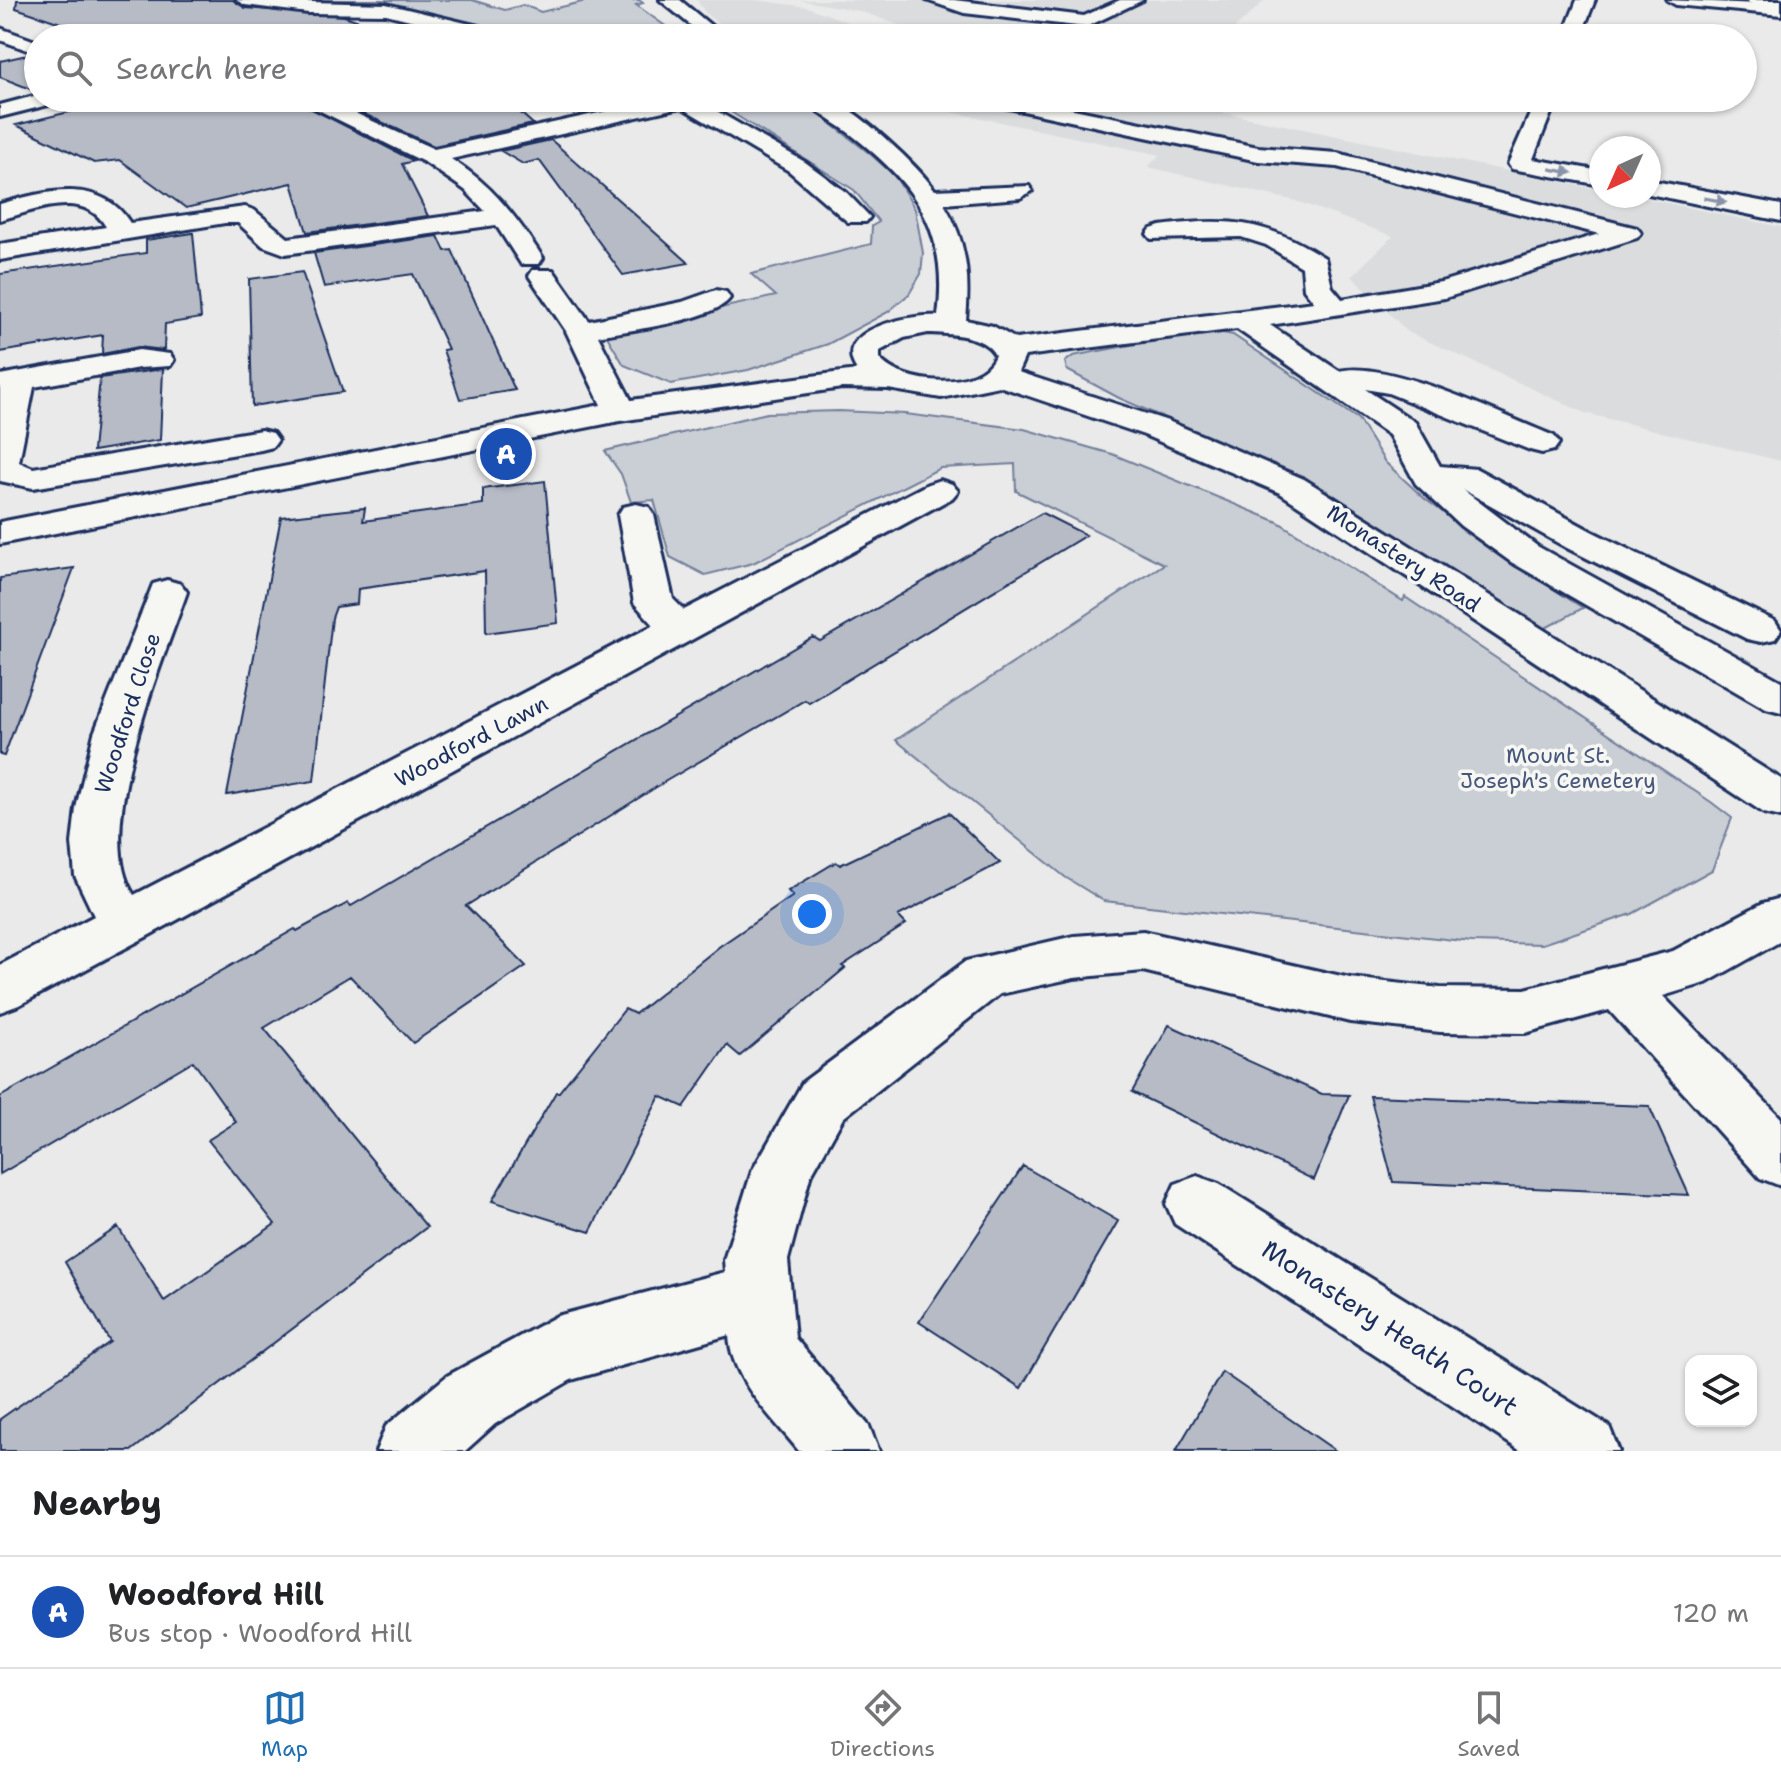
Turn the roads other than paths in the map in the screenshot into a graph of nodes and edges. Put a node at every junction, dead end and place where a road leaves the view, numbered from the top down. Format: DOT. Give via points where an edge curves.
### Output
graph roads {
  1 [pos="245,0"];
  2 [pos="669,0"];
  3 [pos="935,0"];
  4 [pos="1134,0"];
  5 [pos="1586,0"];
  6 [pos="1676,0"];
  7 [pos="1753,0"];
  8 [pos="1781,3"];
  9 [pos="1781,10"];
  10 [pos="447,24"];
  11 [pos="699,24"];
  12 [pos="1577,24"];
  13 [pos="2,36"];
  14 [pos="24,43"];
  15 [pos="24,105"];
  16 [pos="0,111"];
  17 [pos="335,112"];
  18 [pos="631,112"];
  19 [pos="711,112"];
  20 [pos="833,112"];
  21 [pos="1057,112"];
  22 [pos="1541,112"];
  23 [pos="432,156"];
  24 [pos="1589,176"];
  25 [pos="1661,189"];
  26 [pos="1020,191"];
  27 [pos="929,198"];
  28 [pos="0,212"];
  29 [pos="1781,213"];
  30 [pos="503,216"];
  31 [pos="857,217"];
  32 [pos="121,230"];
  33 [pos="1160,234"];
  34 [pos="0,252"];
  35 [pos="716,298"];
  36 [pos="1335,308"];
  37 [pos="1243,320"];
  38 [pos="951,324"];
  39 [pos="581,331"];
  40 [pos="866,350"];
  41 [pos="159,360"];
  42 [pos="1002,362"];
  43 [pos="889,380"];
  44 [pos="1333,382"];
  45 [pos="10,383"];
  46 [pos="683,401"];
  47 [pos="620,411"];
  48 [pos="261,440"];
  49 [pos="1542,443"];
  50 [pos="1428,477"];
  51 [pos="940,491"];
  52 [pos="636,515"];
  53 [pos="0,533"];
  54 [pos="167,592"];
  55 [pos="681,629"];
  56 [pos="1761,630"];
  57 [pos="1781,699"];
  58 [pos="1781,801"];
  59 [pos="1781,917"];
  60 [pos="126,924"];
  61 [pos="1621,987"];
  62 [pos="0,990"];
  63 [pos="1781,1159"];
  64 [pos="1197,1204"];
  65 [pos="759,1295"];
  66 [pos="411,1451"];
  67 [pos="844,1451"];
  68 [pos="1584,1451"];
  1 -- 10 [label="main road" via="386,9"];
  2 -- 11 [label="main road"];
  3 -- 4 [label="main road" via="1086,22"];
  5 -- 12 [label="main road"];
  6 -- 9 [label="main road"];
  7 -- 8 [label="main road"];
  13 -- 14 [label="main road"];
  15 -- 16 [label="main road"];
  17 -- 23 [label="main road"];
  18 -- 23 [label="main road"];
  19 -- 31 [label="main road" via="837,193"];
  20 -- 27 [label="main road" via="917,179"];
  21 -- 36 [label="main road" via="1258,154 1337,160 1628,233 1445,290"];
  22 -- 24 [label="main road, one-way" via="1520,164"];
  23 -- 30 [label="main road" via="475,186"];
  25 -- 29 [label="main road, one-way"];
  26 -- 27 [label="main road" via="988,189"];
  27 -- 38 [label="main road" via="941,217 952,257 956,301"];
  28 -- 32 [label="main road" via="77,197 104,207"];
  30 -- 32 [label="main road" via="285,246 245,215"];
  30 -- 39 [label="main road"];
  32 -- 34 [label="main road"];
  33 -- 36 [label="main road" via="1225,225 1283,241 1315,264 1318,289"];
  35 -- 39 [label="main road" via="690,309"];
  36 -- 37 [label="main road"];
  37 -- 42 [label="main road"];
  37 -- 44 [label="main road"];
  38 -- 40 [label="main road, Monastery Road" via="888,332"];
  38 -- 42 [label="main road, Monastery Road" via="987,333"];
  39 -- 47 [label="main road"];
  40 -- 43 [label="main road" via="866,361"];
  40 -- 46 [label="main road, Monastery Road" via="827,364 717,386"];
  41 -- 45 [label="main road" via="139,359"];
  42 -- 43 [label="main road" via="958,388"];
  42 -- 58 [label="main road, Monastery Road" via="1292,486"];
  43 -- 46 [label="main road" via="842,379"];
  44 -- 49 [label="main road" via="1353,377 1396,385"];
  44 -- 50 [label="main road" via="1403,429"];
  45 -- 48 [label="main road" via="1,464 10,473 33,478 68,474"];
  46 -- 47 [label="main road"];
  47 -- 53 [label="main road"];
  50 -- 56 [label="main road" via="1465,476"];
  50 -- 57 [label="main road" via="1524,554"];
  51 -- 55 [label="main road, Woodford Lawn"];
  52 -- 55 [label="main road" via="654,603"];
  54 -- 60 [label="main road, Woodford Close" via="99,792 100,875"];
  55 -- 60 [label="main road, Woodford Lawn"];
  59 -- 61 [label="main road" via="1687,968"];
  60 -- 62 [label="main road, Woodford Lawn"];
  61 -- 63 [label="main road"];
  61 -- 65 [label="main road" via="1525,1011 1440,1010 1350,1000 1143,951 1074,957 985,976 823,1100 782,1171 756,1260"];
  64 -- 68 [label="main road, Monastery Heath Court"];
  65 -- 66 [label="main road" via="557,1350 471,1400"];
  65 -- 67 [label="main road" via="763,1351"];
}
